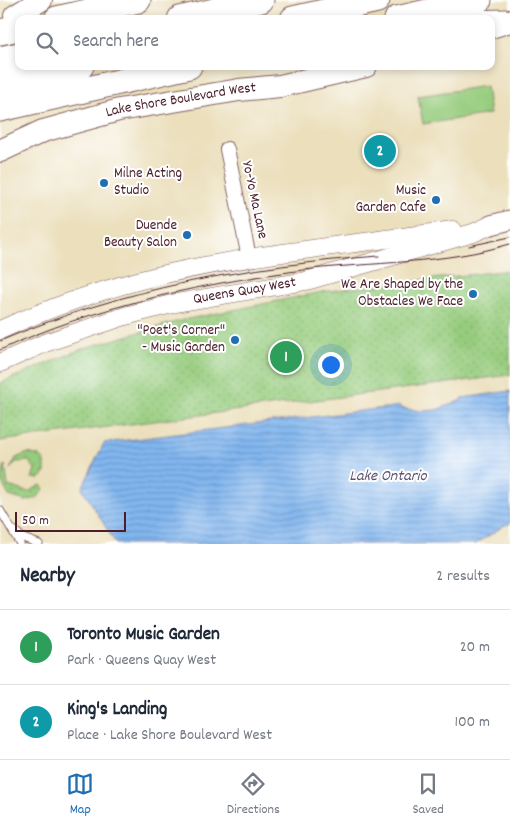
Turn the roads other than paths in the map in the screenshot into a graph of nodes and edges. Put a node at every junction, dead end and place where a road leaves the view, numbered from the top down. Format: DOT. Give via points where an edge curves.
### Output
graph roads {
  1 [pos="41,0"];
  2 [pos="138,0"];
  3 [pos="261,0"];
  4 [pos="377,0"];
  5 [pos="468,5"];
  6 [pos="510,12"];
  7 [pos="23,15"];
  8 [pos="75,15"];
  9 [pos="197,15"];
  10 [pos="311,15"];
  11 [pos="417,15"];
  12 [pos="510,21"];
  13 [pos="495,26"];
  14 [pos="15,56"];
  15 [pos="0,59"];
  16 [pos="63,70"];
  17 [pos="172,70"];
  18 [pos="349,70"];
  19 [pos="0,84"];
  20 [pos="0,109"];
  21 [pos="2,149"];
  22 [pos="227,150"];
  23 [pos="510,220"];
  24 [pos="491,225"];
  25 [pos="249,258"];
  26 [pos="0,330"];
  27 [pos="0,363"];
  28 [pos="0,510"];
  29 [pos="10,527"];
  30 [pos="20,544"];
  31 [pos="39,544"];
  1 -- 7 [label="highway"];
  2 -- 8 [label="highway"];
  3 -- 9 [label="highway"];
  4 -- 10 [label="highway"];
  5 -- 6 [label="lane"];
  5 -- 11 [label="highway"];
  12 -- 13 [label="highway"];
  14 -- 15 [label="highway"];
  16 -- 19 [label="highway"];
  17 -- 20 [label="highway"];
  18 -- 21 [label="highway, Lake Shore Boulevard West" via="280,86 119,110 44,131"];
  22 -- 25 [label="street, Yo-Yo Ma Lane"];
  23 -- 24 [label="main road, Queens Quay West"];
  24 -- 25 [label="street, Queens Quay West"];
  24 -- 27 [label="street, Queens Quay West" via="448,241 327,276 176,303 125,316 45,343"];
  25 -- 26 [label="street, Queens Quay West" via="161,275 111,289"];
  28 -- 29 [label="lane"];
  29 -- 30 [label="lane"];
  29 -- 31 [label="lane" via="23,538"];
}
